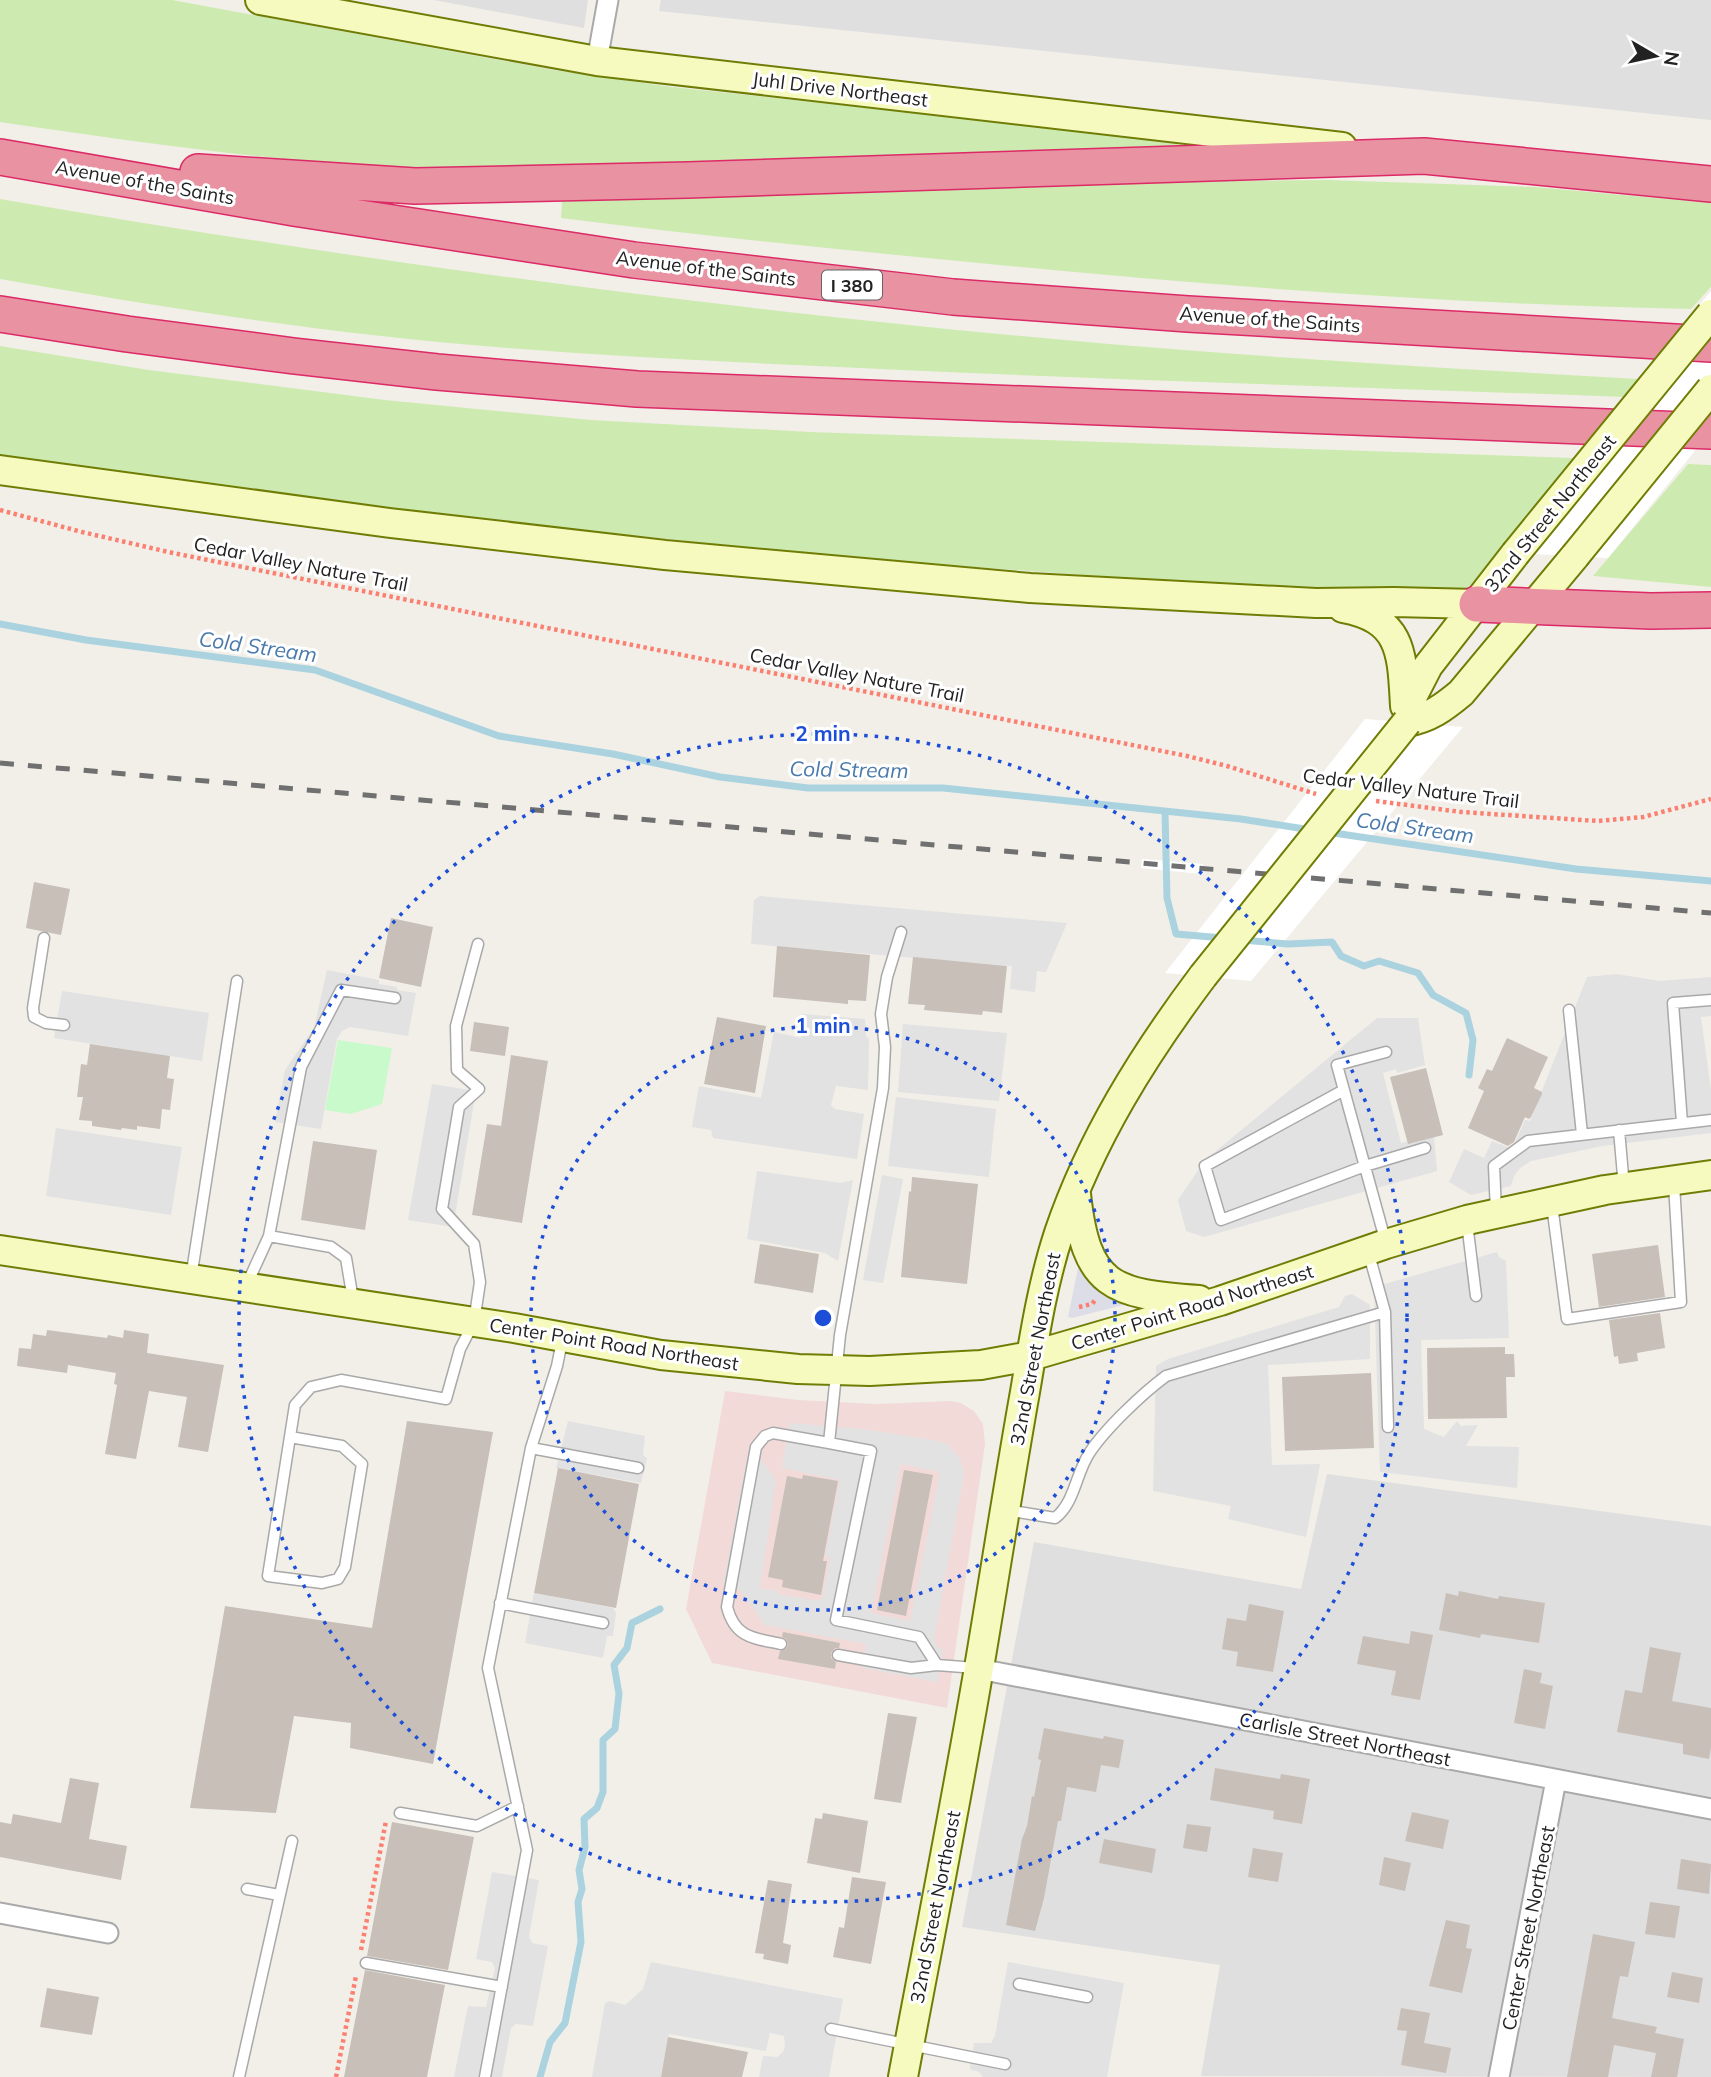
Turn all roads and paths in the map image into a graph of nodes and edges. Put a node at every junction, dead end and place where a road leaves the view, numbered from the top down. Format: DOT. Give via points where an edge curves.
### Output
graph roads {
  1 [pos="260,0"];
  2 [pos="608,0"];
  3 [pos="597,61"];
  4 [pos="1424,156"];
  5 [pos="6,158"];
  6 [pos="1711,184"];
  7 [pos="1711,313"];
  8 [pos="0,314"];
  9 [pos="1711,344"];
  10 [pos="1711,389"];
  11 [pos="1711,431"];
  12 [pos="0,471"];
  13 [pos="0,510"];
  14 [pos="1316,603"];
  15 [pos="1477,604"];
  16 [pos="1534,605"];
  17 [pos="1711,610"];
  18 [pos="1407,722"];
  19 [pos="1324,795"];
  20 [pos="1711,799"];
  21 [pos="1365,800"];
  22 [pos="901,932"];
  23 [pos="44,938"];
  24 [pos="478,944"];
  25 [pos="237,981"];
  26 [pos="395,998"];
  27 [pos="1711,1000"];
  28 [pos="1569,1010"];
  29 [pos="64,1025"];
  30 [pos="1387,1052"];
  31 [pos="1344,1090"];
  32 [pos="1711,1120"];
  33 [pos="1682,1123"];
  34 [pos="1619,1130"];
  35 [pos="1583,1134"];
  36 [pos="1425,1149"];
  37 [pos="1365,1166"];
  38 [pos="1711,1175"];
  39 [pos="1673,1180"];
  40 [pos="1624,1187"];
  41 [pos="1076,1189"];
  42 [pos="1552,1201"];
  43 [pos="1496,1213"];
  44 [pos="1467,1220"];
  45 [pos="269,1236"];
  46 [pos="1377,1247"];
  47 [pos="0,1250"];
  48 [pos="191,1279"];
  49 [pos="246,1287"];
  50 [pos="1476,1296"];
  51 [pos="1220,1301"];
  52 [pos="354,1304"];
  53 [pos="1070,1305"];
  54 [pos="1385,1312"];
  55 [pos="1081,1316"];
  56 [pos="474,1322"];
  57 [pos="563,1337"];
  58 [pos="1031,1356"];
  59 [pos="837,1371"];
  60 [pos="1388,1427"];
  61 [pos="290,1437"];
  62 [pos="829,1443"];
  63 [pos="531,1448"];
  64 [pos="638,1468"];
  65 [pos="1006,1510"];
  66 [pos="500,1604"];
  67 [pos="603,1623"];
  68 [pos="781,1644"];
  69 [pos="838,1655"];
  70 [pos="937,1665"];
  71 [pos="979,1668"];
  72 [pos="1556,1780"];
  73 [pos="518,1805"];
  74 [pos="1711,1809"];
  75 [pos="400,1813"];
  76 [pos="292,1841"];
  77 [pos="247,1889"];
  78 [pos="279,1895"];
  79 [pos="0,1913"];
  80 [pos="108,1933"];
  81 [pos="363,1962"];
  82 [pos="356,1974"];
  83 [pos="1019,1984"];
  84 [pos="502,1987"];
  85 [pos="1087,1997"];
  86 [pos="831,2029"];
  87 [pos="909,2044"];
  88 [pos="1004,2064"];
  89 [pos="239,2077"];
  90 [pos="336,2077"];
  91 [pos="485,2077"];
  92 [pos="903,2077"];
  93 [pos="1499,2077"];
  1 -- 3 [label="main road, Juhl Drive Northeast"];
  2 -- 3 [label="street"];
  3 -- 4 [label="main road, Juhl Drive Northeast"];
  4 -- 5 [label="highway" via="415,186"];
  4 -- 6 [label="highway"];
  5 -- 9 [label="highway, Avenue of the Saints / I 380" via="634,260 953,297"];
  7 -- 15 [label="main road, 32nd Street Northeast, bridge"];
  8 -- 11 [label="highway" via="294,356 637,389"];
  10 -- 16 [label="main road, bridge"];
  12 -- 14 [label="main road" via="665,555 1030,588"];
  13 -- 19 [label="path, Cedar Valley Nature Trail" via="173,553 1187,757"];
  14 -- 15 [label="main road"];
  14 -- 18 [label="main road" via="1374,617 1389,630 1401,653"];
  15 -- 16 [label="highway"];
  15 -- 18 [label="main road, 32nd Street Northeast" via="1417,684"];
  16 -- 17 [label="highway"];
  16 -- 18 [label="main road" via="1461,693 1424,719"];
  18 -- 41 [label="main road, 32nd Street Northeast, bridge" via="1203,976 1141,1062"];
  20 -- 21 [label="path, Cedar Valley Nature Trail" via="1643,817 1598,821"];
  22 -- 59 [label="lane" via="881,1014 883,1088"];
  23 -- 29 [label="lane" via="34,1017"];
  24 -- 56 [label="lane" via="456,1026 457,1070 479,1089 459,1107 442,1209 474,1244 480,1282"];
  25 -- 48 [label="lane"];
  26 -- 45 [label="lane" via="341,990 301,1068"];
  27 -- 33 [label="lane" via="1673,1003"];
  28 -- 35 [label="lane"];
  30 -- 31 [label="lane" via="1337,1065"];
  31 -- 37 [label="lane"];
  31 -- 37 [label="lane" via="1205,1166 1221,1220"];
  32 -- 33 [label="lane"];
  33 -- 34 [label="lane"];
  34 -- 35 [label="lane"];
  34 -- 40 [label="lane"];
  35 -- 43 [label="lane" via="1528,1141 1494,1166"];
  36 -- 37 [label="lane"];
  37 -- 46 [label="lane"];
  38 -- 39 [label="main road, Center Point Road Northeast"];
  39 -- 40 [label="main road, Center Point Road Northeast"];
  39 -- 42 [label="lane" via="1682,1302 1567,1319"];
  40 -- 42 [label="main road, Center Point Road Northeast"];
  41 -- 51 [label="main road" via="1088,1255 1109,1281 1135,1294"];
  41 -- 58 [label="main road, 32nd Street Northeast" via="1047,1275"];
  42 -- 43 [label="main road, Center Point Road Northeast"];
  43 -- 44 [label="main road, Center Point Road Northeast"];
  44 -- 46 [label="main road, Center Point Road Northeast"];
  44 -- 50 [label="lane"];
  45 -- 49 [label="lane"];
  45 -- 52 [label="lane" via="331,1247 346,1258"];
  46 -- 51 [label="main road, Center Point Road Northeast"];
  46 -- 54 [label="lane"];
  47 -- 48 [label="main road, Center Point Road Northeast"];
  48 -- 49 [label="main road, Center Point Road Northeast"];
  49 -- 52 [label="main road, Center Point Road Northeast"];
  51 -- 58 [label="main road, Center Point Road Northeast"];
  52 -- 56 [label="main road, Center Point Road Northeast"];
  53 -- 55 [label="path" via="1079,1307"];
  54 -- 60 [label="lane"];
  54 -- 65 [label="lane" via="1166,1376 1090,1451 1060,1514 1055,1518"];
  56 -- 57 [label="main road, Center Point Road Northeast"];
  56 -- 61 [label="lane" via="460,1349 446,1399 341,1380 310,1387 295,1405"];
  57 -- 59 [label="main road, Center Point Road Northeast" via="725,1363"];
  57 -- 63 [label="lane"];
  58 -- 59 [label="main road, Center Point Road Northeast" via="981,1365"];
  58 -- 65 [label="main road, 32nd Street Northeast"];
  59 -- 62 [label="lane"];
  61 -- 61 [label="lane" via="268,1576 322,1583 338,1580 345,1567 362,1464 342,1446"];
  62 -- 68 [label="lane" via="773,1433 756,1447 727,1606 741,1633"];
  62 -- 70 [label="lane" via="871,1451 836,1620 919,1637"];
  63 -- 64 [label="lane"];
  63 -- 66 [label="lane"];
  65 -- 71 [label="main road, 32nd Street Northeast"];
  66 -- 67 [label="lane"];
  66 -- 73 [label="lane" via="488,1668"];
  69 -- 70 [label="lane" via="911,1668"];
  70 -- 71 [label="lane"];
  71 -- 72 [label="street, Carlisle Street Northeast"];
  71 -- 87 [label="main road, 32nd Street Northeast"];
  72 -- 74 [label="street, Carlisle Street Northeast"];
  72 -- 93 [label="street, Center Street Northeast"];
  73 -- 75 [label="lane" via="477,1826"];
  73 -- 84 [label="lane" via="527,1850"];
  75 -- 81 [label="path" via="387,1817"];
  76 -- 78 [label="lane"];
  77 -- 78 [label="lane"];
  78 -- 89 [label="lane"];
  79 -- 80 [label="street"];
  81 -- 84 [label="lane"];
  82 -- 90 [label="path"];
  83 -- 85 [label="lane"];
  84 -- 91 [label="lane"];
  86 -- 87 [label="lane"];
  87 -- 88 [label="lane"];
  87 -- 92 [label="main road, 32nd Street Northeast"];
}
